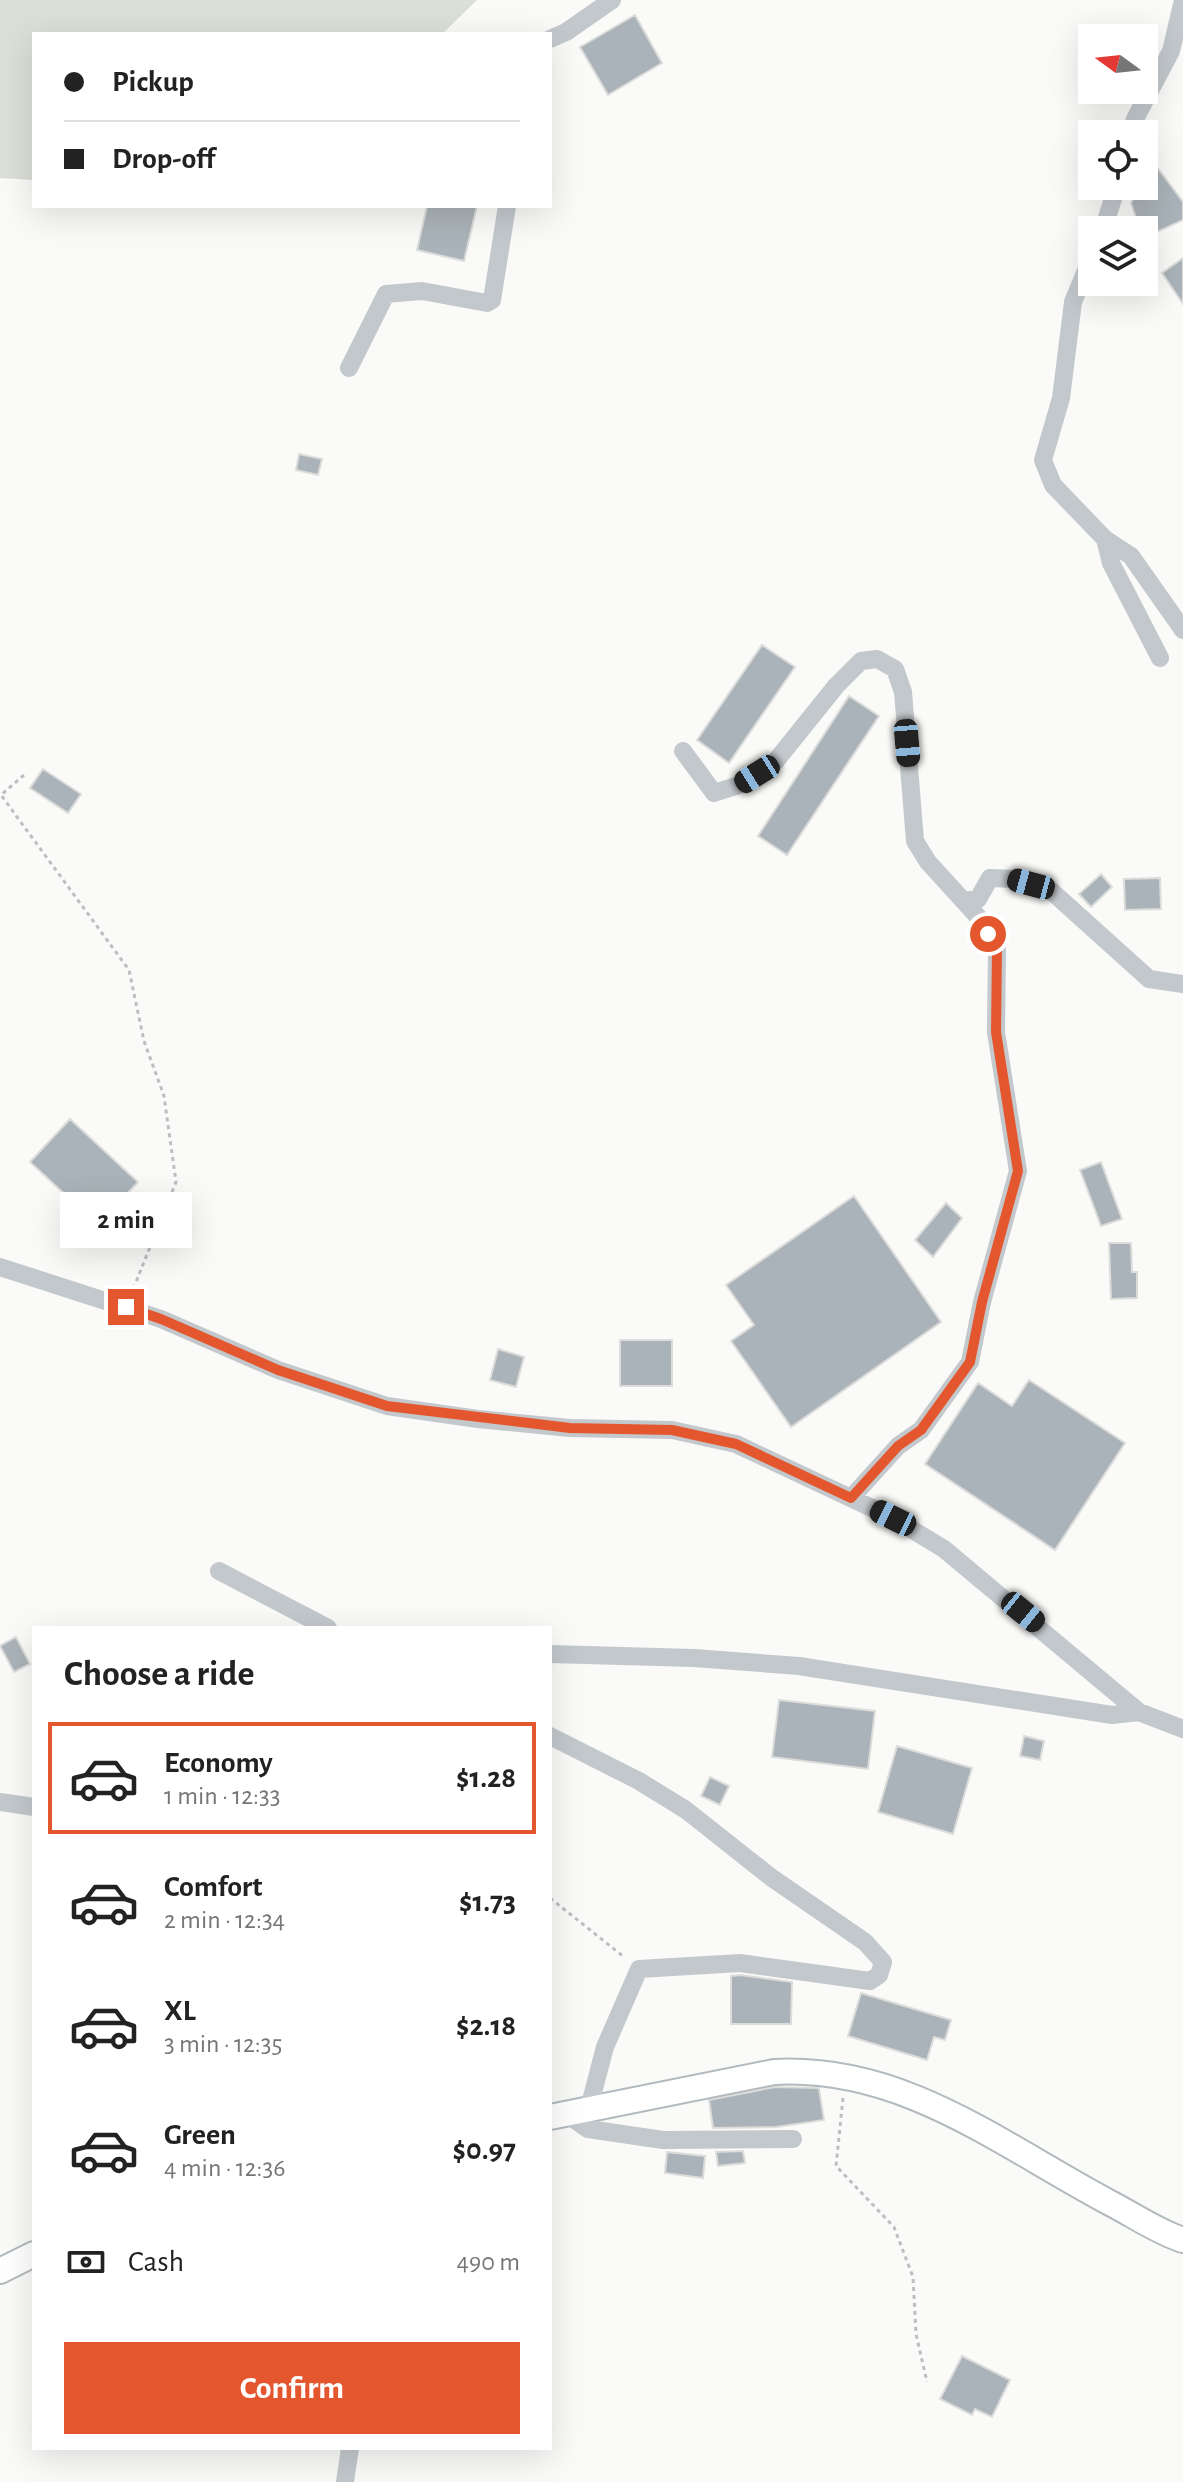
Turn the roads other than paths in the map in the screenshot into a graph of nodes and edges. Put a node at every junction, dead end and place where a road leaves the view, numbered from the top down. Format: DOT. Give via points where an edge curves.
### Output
graph roads {
  1 [pos="612,0"];
  2 [pos="1183,0"];
  3 [pos="552,38"];
  4 [pos="1135,120"];
  5 [pos="507,208"];
  6 [pos="1078,290"];
  7 [pos="349,368"];
  8 [pos="1105,539"];
  9 [pos="1183,630"];
  10 [pos="1160,658"];
  11 [pos="683,751"];
  12 [pos="965,901"];
  13 [pos="1183,984"];
  14 [pos="0,1267"];
  15 [pos="851,1498"];
  16 [pos="219,1571"];
  17 [pos="324,1626"];
  18 [pos="552,1654"];
  19 [pos="1139,1712"];
  20 [pos="1183,1729"];
  21 [pos="552,1737"];
  22 [pos="0,1802"];
  23 [pos="32,1807"];
  24 [pos="568,2113"];
  25 [pos="793,2139"];
  26 [pos="1183,2240"];
  27 [pos="32,2255"];
  28 [pos="0,2271"];
  29 [pos="350,2450"];
  30 [pos="345,2482"];
  1 -- 3 [label="street"];
  2 -- 4 [label="street" via="1171,51"];
  5 -- 7 [label="street" via="492,300 422,291 386,294"];
  6 -- 8 [label="street" via="1061,398 1043,460 1053,485"];
  8 -- 9 [label="street" via="1131,556"];
  8 -- 10 [label="street" via="1111,563"];
  11 -- 12 [label="street" via="714,793 739,785 775,762 861,661 877,659 895,669 903,692 915,841"];
  12 -- 13 [label="street" via="978,899 990,878 1048,888 1149,979"];
  12 -- 15 [label="street" via="997,949 996,1032 1018,1171 970,1362 921,1430 898,1446"];
  14 -- 15 [label="street" via="161,1319 278,1370 387,1406 570,1428 672,1430 736,1444"];
  15 -- 19 [label="street" via="944,1549"];
  16 -- 17 [label="street"];
  18 -- 19 [label="street" via="799,1666 1112,1715"];
  19 -- 20 [label="street"];
  21 -- 24 [label="street" via="686,1810 865,1942 884,1966 875,1979 866,1981 740,1963 639,1969"];
  22 -- 23 [label="street"];
  24 -- 25 [label="street" via="588,2129 663,2140"];
  24 -- 26 [label="street" via="774,2072 846,2074 930,2103"];
  27 -- 28 [label="street"];
  29 -- 30 [label="street"];
}
